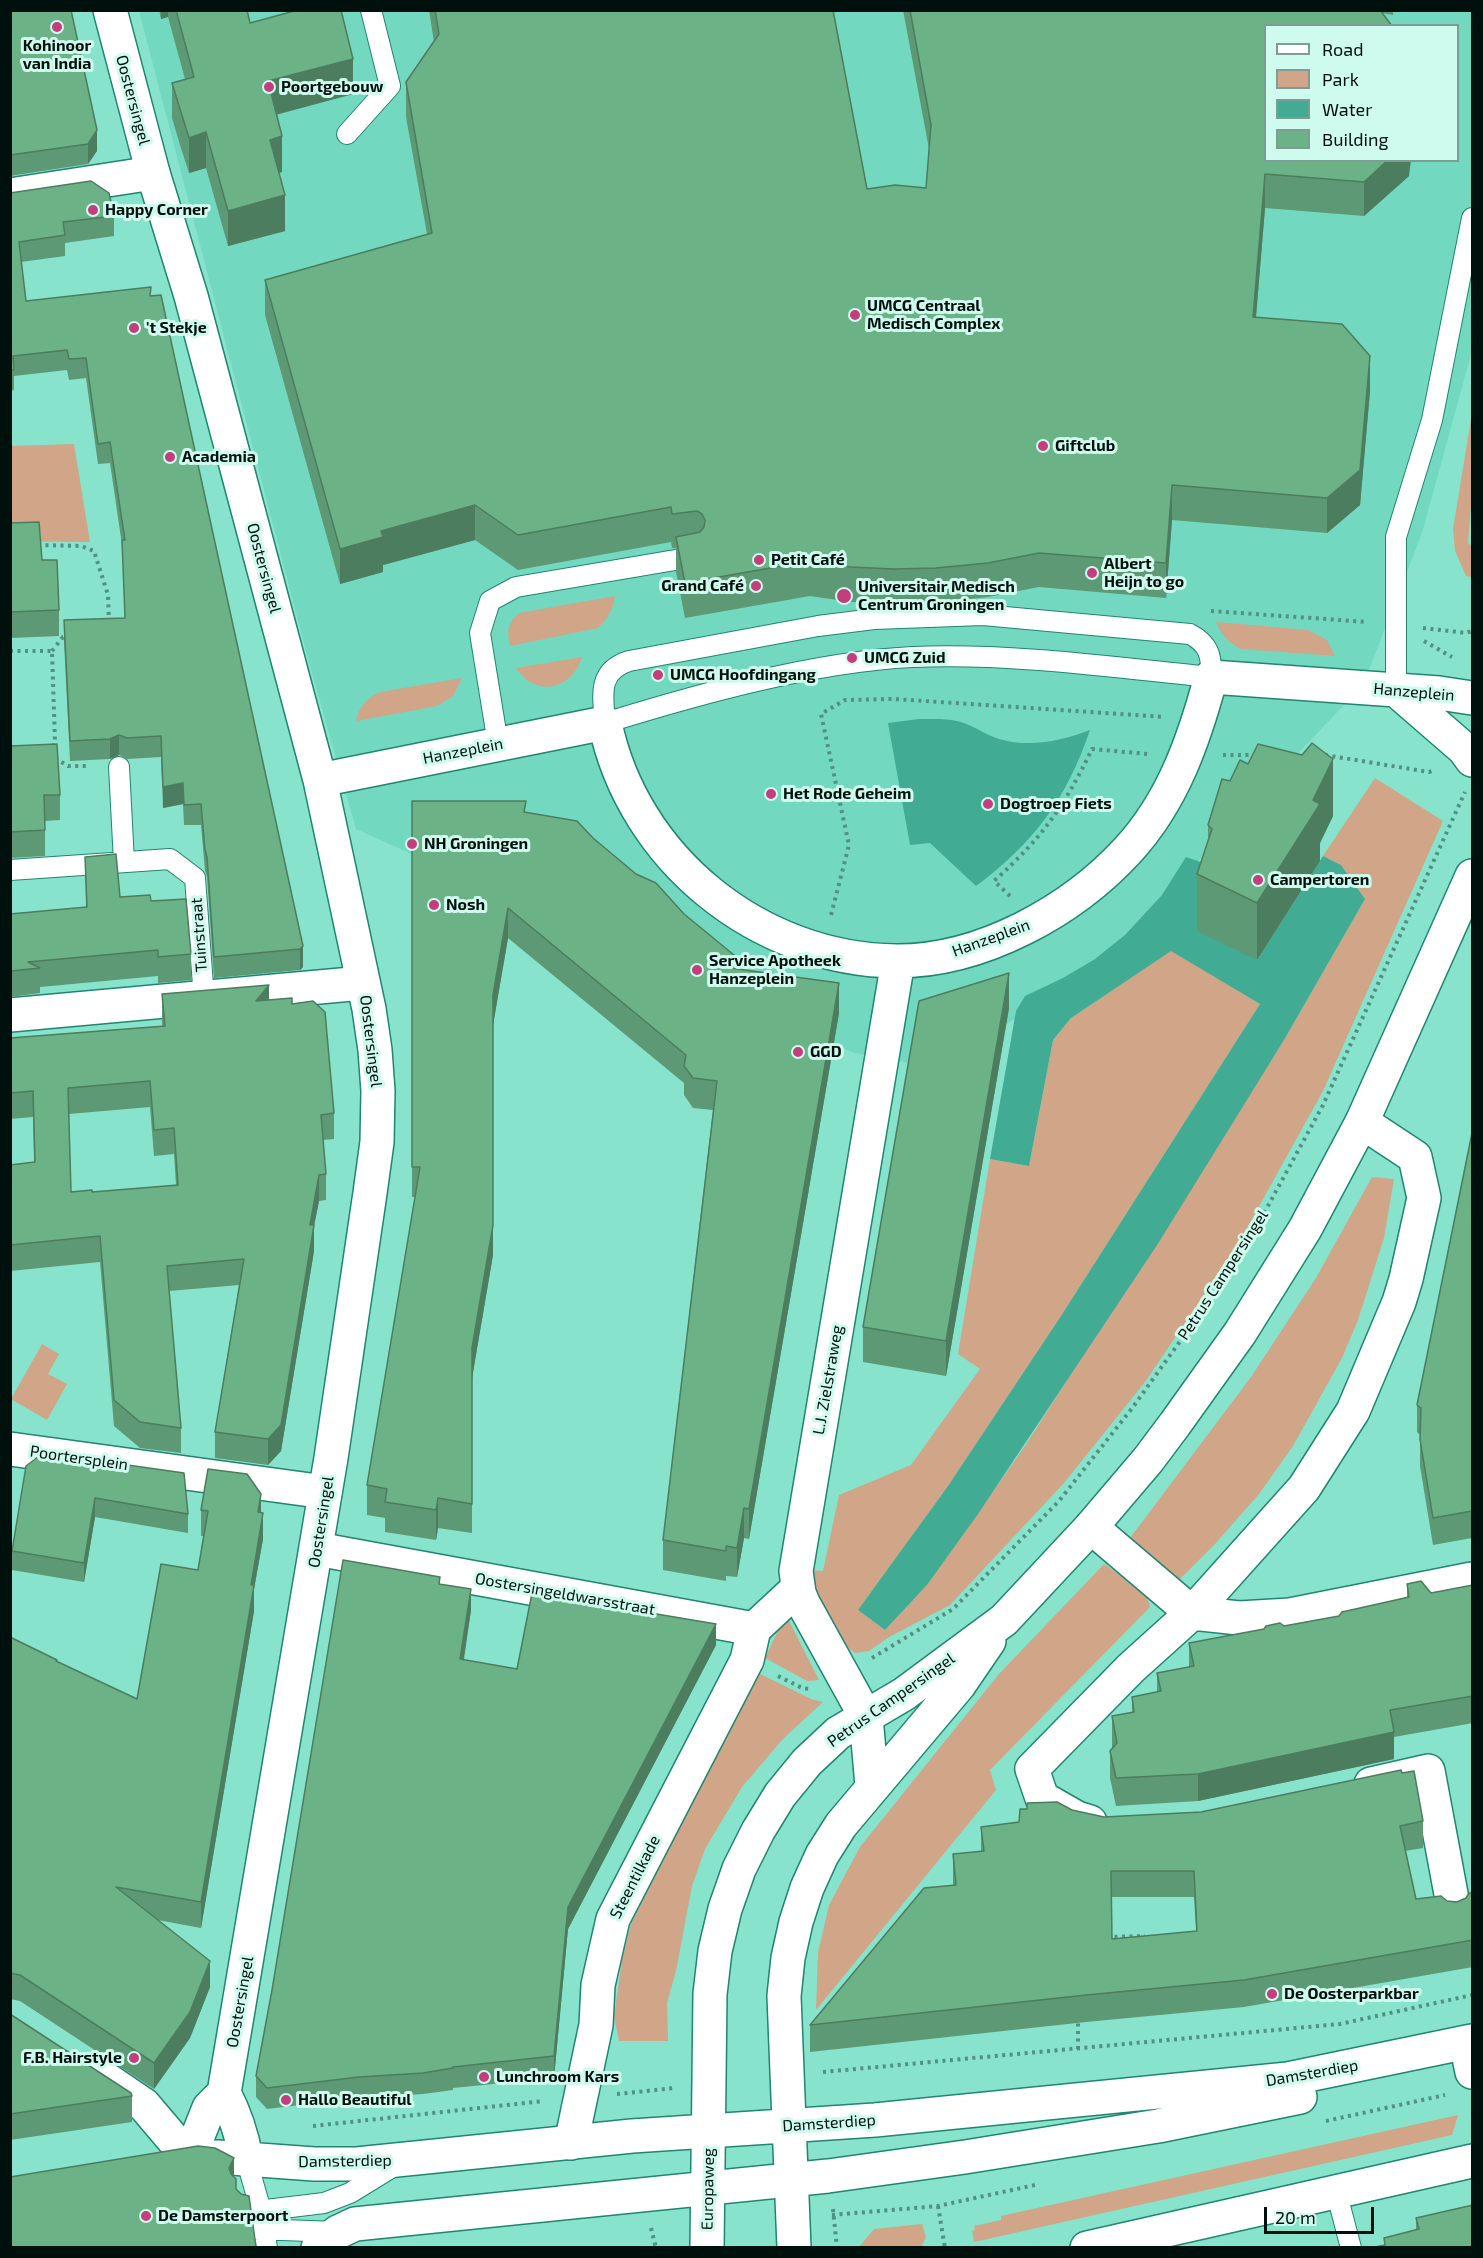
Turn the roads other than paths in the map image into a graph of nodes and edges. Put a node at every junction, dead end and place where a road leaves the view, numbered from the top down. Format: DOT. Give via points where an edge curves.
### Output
graph roads {
  1 [pos="110,10"];
  2 [pos="371,10"];
  3 [pos="347,134"];
  4 [pos="153,173"];
  5 [pos="10,195"];
  6 [pos="1471,231"];
  7 [pos="693,557"];
  8 [pos="1211,677"];
  9 [pos="1396,690"];
  10 [pos="1473,698"];
  11 [pos="605,723"];
  12 [pos="498,744"];
  13 [pos="119,767"];
  14 [pos="1470,773"];
  15 [pos="320,780"];
  16 [pos="124,862"];
  17 [pos="10,870"];
  18 [pos="1473,876"];
  19 [pos="898,961"];
  20 [pos="363,983"];
  21 [pos="204,999"];
  22 [pos="10,1015"];
  23 [pos="1362,1122"];
  24 [pos="10,1449"];
  25 [pos="325,1492"];
  26 [pos="1091,1527"];
  27 [pos="317,1549"];
  28 [pos="1473,1580"];
  29 [pos="798,1588"];
  30 [pos="1192,1613"];
  31 [pos="1004,1620"];
  32 [pos="751,1644"];
  33 [pos="866,1716"];
  34 [pos="872,1786"];
  35 [pos="1337,1791"];
  36 [pos="1114,1825"];
  37 [pos="1454,1910"];
  38 [pos="71,2056"];
  39 [pos="1471,2056"];
  40 [pos="224,2092"];
  41 [pos="789,2125"];
  42 [pos="709,2131"];
  43 [pos="571,2144"];
  44 [pos="189,2158"];
  45 [pos="246,2158"];
  46 [pos="404,2160"];
  47 [pos="1473,2161"];
  48 [pos="155,2164"];
  49 [pos="791,2180"];
  50 [pos="708,2188"];
  51 [pos="1336,2191"];
  52 [pos="256,2226"];
  53 [pos="1160,2239"];
  54 [pos="328,2240"];
  55 [pos="707,2247"];
  56 [pos="794,2247"];
  57 [pos="1087,2247"];
  58 [pos="1351,2247"];
  1 -- 4 [label="street, Oostersingel"];
  2 -- 3 [label="lane" via="390,86"];
  4 -- 5 [label="street"];
  4 -- 15 [label="street, Oostersingel" via="194,307"];
  6 -- 9 [label="lane" via="1432,420 1396,537"];
  7 -- 12 [label="lane" via="516,587 490,601 480,633"];
  8 -- 9 [label="street, Hanzeplein"];
  8 -- 11 [label="lane, Hanzeplein" via="1069,663 909,657 807,672 667,704"];
  8 -- 11 [label="lane, Hanzeplein" via="1208,647 1190,634 984,615 874,619 818,626 619,665 603,689"];
  8 -- 19 [label="street, Hanzeplein" via="1191,745 1174,784 1129,849 1100,877 1061,907 1005,936 971,949"];
  9 -- 10 [label="street, Hanzeplein"];
  9 -- 14 [label="street" via="1464,749"];
  11 -- 12 [label="street, Hanzeplein"];
  11 -- 19 [label="street, Hanzeplein" via="622,778 640,813 661,845 716,899 784,938 860,958"];
  12 -- 15 [label="street, Hanzeplein"];
  13 -- 16 [label="lane"];
  15 -- 20 [label="street, Oostersingel"];
  16 -- 17 [label="lane, Tuinstraat"];
  16 -- 21 [label="lane, Tuinstraat" via="170,859 195,878"];
  18 -- 23 [label="street, Petrus Campersingel"];
  19 -- 29 [label="street, L.J. Zielstraweg" via="796,1571"];
  20 -- 21 [label="street"];
  20 -- 25 [label="street, Oostersingel" via="375,1050 377,1142"];
  21 -- 22 [label="street"];
  23 -- 26 [label="street, Petrus Campersingel" via="1305,1229 1240,1333 1155,1451"];
  23 -- 30 [label="street" via="1415,1157 1424,1198 1399,1302 1353,1411 1304,1488"];
  24 -- 25 [label="street, Poortersplein"];
  25 -- 27 [label="street, Oostersingel"];
  26 -- 30 [label="street"];
  26 -- 31 [label="street, Petrus Campersingel"];
  27 -- 32 [label="street, Oostersingeldwarsstraat"];
  27 -- 40 [label="street, Oostersingel"];
  28 -- 30 [label="street" via="1290,1615 1239,1618"];
  29 -- 32 [label="street"];
  29 -- 33 [label="street, L.J. Zielstraweg"];
  30 -- 36 [label="street" via="1131,1668 1032,1769 1042,1798 1077,1818"];
  31 -- 33 [label="street, Petrus Campersingel" via="904,1694"];
  31 -- 34 [label="street, Petrus Campersingel" via="959,1685"];
  32 -- 43 [label="street, Steentilkade" via="613,1919"];
  33 -- 34 [label="street, L.J. Zielstraweg"];
  33 -- 42 [label="street, Petrus Campersingel" via="838,1733 807,1762 780,1795 739,1869 724,1910 710,1994"];
  34 -- 41 [label="street, Petrus Campersingel" via="822,1855 795,1922 784,1996"];
  35 -- 37 [label="street" via="1428,1771"];
  38 -- 44 [label="street" via="144,2105"];
  39 -- 41 [label="street, Damsterdiep" via="1288,2079 887,2119"];
  39 -- 49 [label="street, Damsterdiep" via="1158,2126"];
  40 -- 44 [label="street, Oostersingel" via="209,2108"];
  40 -- 45 [label="street" via="242,2134"];
  41 -- 42 [label="street, Damsterdiep"];
  41 -- 49 [label="street, Petrus Campersingel"];
  42 -- 43 [label="street, Damsterdiep"];
  42 -- 50 [label="street, Europaweg"];
  43 -- 46 [label="street, Damsterdiep"];
  44 -- 45 [label="street, Damsterdiep"];
  44 -- 48 [label="street, Damsterdiep"];
  45 -- 46 [label="street, Damsterdiep" via="314,2164"];
  45 -- 52 [label="lane"];
  46 -- 52 [label="lane" via="350,2193"];
  47 -- 51 [label="street"];
  49 -- 50 [label="street, Damsterdiep"];
  49 -- 56 [label="street"];
  50 -- 54 [label="street, Damsterdiep" via="355,2224"];
  50 -- 55 [label="street, Europaweg"];
  51 -- 53 [label="street"];
  51 -- 58 [label="lane"];
  52 -- 54 [label="lane"];
  53 -- 57 [label="street"];
}
